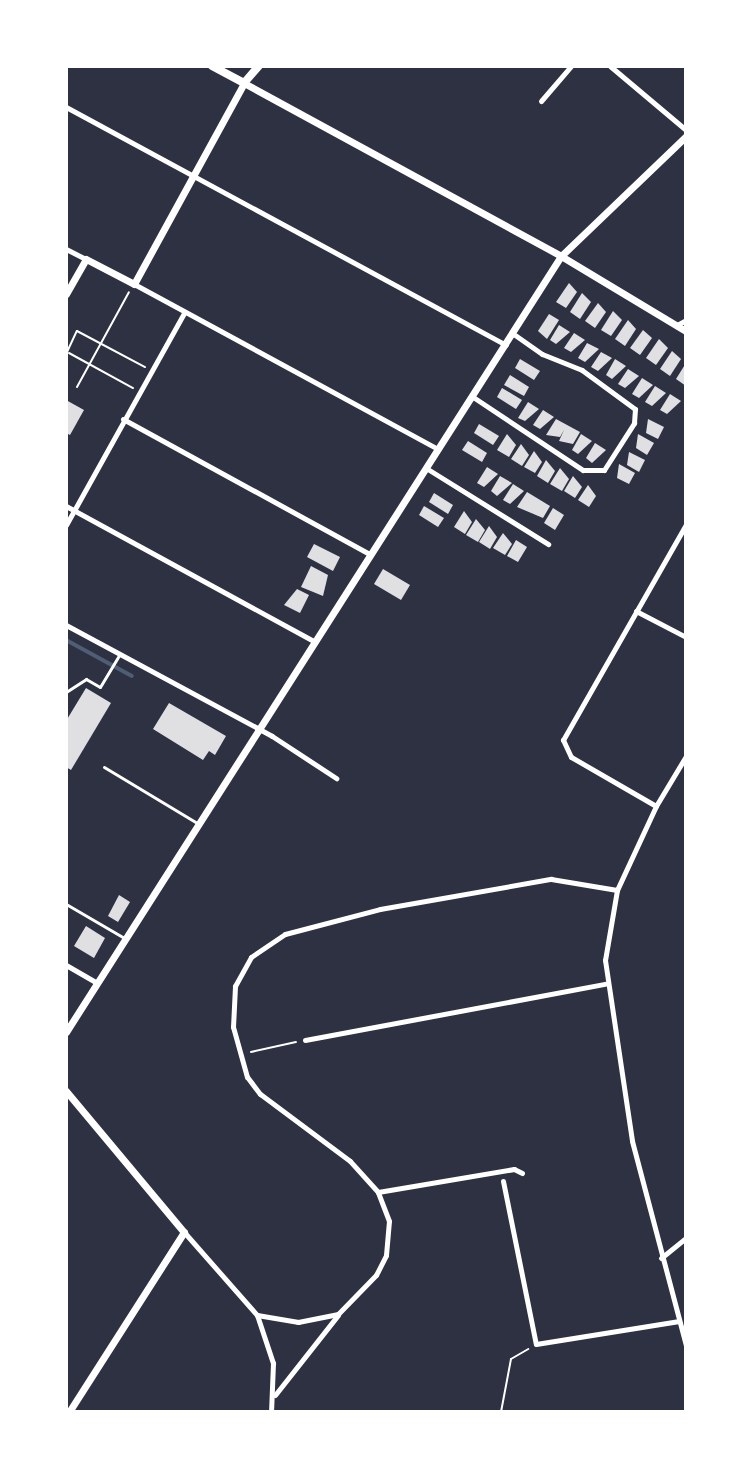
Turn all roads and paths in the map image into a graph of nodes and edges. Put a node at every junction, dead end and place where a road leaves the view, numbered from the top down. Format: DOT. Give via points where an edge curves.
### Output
graph roads {
  1 [pos="212,66"];
  2 [pos="259,66"];
  3 [pos="571,66"];
  4 [pos="610,66"];
  5 [pos="244,83"];
  6 [pos="541,101"];
  7 [pos="66,107"];
  8 [pos="686,133"];
  9 [pos="191,177"];
  10 [pos="66,249"];
  11 [pos="561,256"];
  12 [pos="86,259"];
  13 [pos="134,284"];
  14 [pos="66,294"];
  15 [pos="184,313"];
  16 [pos="686,320"];
  17 [pos="677,325"];
  18 [pos="686,331"];
  19 [pos="515,335"];
  20 [pos="102,343"];
  21 [pos="507,345"];
  22 [pos="66,352"];
  23 [pos="89,364"];
  24 [pos="150,369"];
  25 [pos="77,387"];
  26 [pos="138,391"];
  27 [pos="473,397"];
  28 [pos="123,419"];
  29 [pos="439,449"];
  30 [pos="426,468"];
  31 [pos="66,506"];
  32 [pos="74,511"];
  33 [pos="686,524"];
  34 [pos="66,525"];
  35 [pos="548,544"];
  36 [pos="370,554"];
  37 [pos="636,611"];
  38 [pos="66,625"];
  39 [pos="686,637"];
  40 [pos="315,642"];
  41 [pos="119,655"];
  42 [pos="66,692"];
  43 [pos="259,732"];
  44 [pos="686,756"];
  45 [pos="104,767"];
  46 [pos="336,778"];
  47 [pos="656,806"];
  48 [pos="199,824"];
  49 [pos="617,890"];
  50 [pos="66,904"];
  51 [pos="126,939"];
  52 [pos="66,965"];
  53 [pos="98,983"];
  54 [pos="605,984"];
  55 [pos="66,1032"];
  56 [pos="305,1040"];
  57 [pos="238,1054"];
  58 [pos="66,1091"];
  59 [pos="522,1173"];
  60 [pos="503,1181"];
  61 [pos="378,1192"];
  62 [pos="184,1232"];
  63 [pos="686,1238"];
  64 [pos="661,1258"];
  65 [pos="338,1314"];
  66 [pos="257,1315"];
  67 [pos="679,1321"];
  68 [pos="536,1344"];
  69 [pos="686,1345"];
  70 [pos="274,1395"];
  71 [pos="69,1412"];
  72 [pos="271,1412"];
  73 [pos="501,1412"];
  1 -- 5 [label="main road"];
  2 -- 5 [label="main road"];
  3 -- 6 [label="street"];
  4 -- 8 [label="street"];
  5 -- 9 [label="street"];
  5 -- 11 [label="street"];
  7 -- 9 [label="street"];
  8 -- 11 [label="street"];
  9 -- 13 [label="street"];
  9 -- 21 [label="street"];
  10 -- 12 [label="street"];
  11 -- 17 [label="street"];
  11 -- 19 [label="street"];
  12 -- 13 [label="street"];
  12 -- 14 [label="street"];
  13 -- 15 [label="street"];
  13 -- 20 [label="path"];
  15 -- 24 [label="street"];
  15 -- 29 [label="street"];
  16 -- 17 [label="street"];
  17 -- 18 [label="street"];
  19 -- 21 [label="street"];
  19 -- 27 [label="street" via="542,354 582,370 636,413 604,470 594,474"];
  20 -- 22 [label="path" via="77,331"];
  20 -- 23 [label="path"];
  20 -- 24 [label="path"];
  21 -- 27 [label="street"];
  22 -- 23 [label="path"];
  23 -- 25 [label="path"];
  23 -- 26 [label="path"];
  24 -- 26 [label="street"];
  26 -- 28 [label="street"];
  27 -- 29 [label="street"];
  28 -- 32 [label="street"];
  28 -- 36 [label="street"];
  29 -- 30 [label="street"];
  30 -- 35 [label="street"];
  30 -- 36 [label="street"];
  31 -- 32 [label="street"];
  32 -- 34 [label="street"];
  32 -- 40 [label="street"];
  33 -- 37 [label="street"];
  36 -- 40 [label="street"];
  37 -- 39 [label="street"];
  37 -- 47 [label="street" via="565,733 563,746 571,757"];
  38 -- 41 [label="street"];
  40 -- 43 [label="street"];
  41 -- 42 [label="lane" via="100,687 86,679"];
  41 -- 43 [label="street"];
  43 -- 46 [label="street"];
  43 -- 48 [label="street"];
  44 -- 47 [label="street"];
  45 -- 48 [label="lane"];
  47 -- 49 [label="street"];
  48 -- 51 [label="street"];
  49 -- 54 [label="street" via="607,933"];
  49 -- 57 [label="street" via="572,879 528,882 380,909 285,934 251,957 235,986"];
  50 -- 51 [label="lane"];
  51 -- 53 [label="street"];
  52 -- 53 [label="street"];
  53 -- 55 [label="street"];
  54 -- 56 [label="street"];
  54 -- 64 [label="street" via="632,1141"];
  56 -- 57 [label="path"];
  57 -- 61 [label="street" via="260,1094 350,1161"];
  58 -- 62 [label="street"];
  59 -- 61 [label="street" via="514,1169"];
  60 -- 68 [label="street"];
  61 -- 65 [label="street" via="389,1221 386,1255 360,1297"];
  62 -- 66 [label="street"];
  62 -- 71 [label="street"];
  63 -- 64 [label="street"];
  64 -- 67 [label="street"];
  65 -- 66 [label="street" via="298,1322"];
  65 -- 70 [label="street"];
  66 -- 70 [label="street" via="273,1363"];
  67 -- 68 [label="street"];
  67 -- 69 [label="street"];
  68 -- 73 [label="path" via="511,1359"];
  70 -- 72 [label="street"];
}
